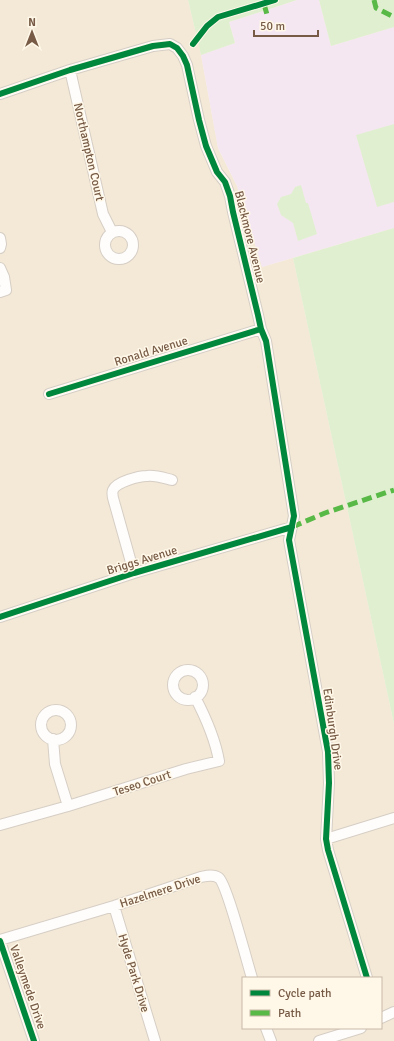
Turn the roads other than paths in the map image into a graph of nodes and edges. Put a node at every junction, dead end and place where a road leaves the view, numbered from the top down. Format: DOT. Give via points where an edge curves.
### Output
graph roads {
  1 [pos="70,70"];
  2 [pos="0,94"];
  3 [pos="112,232"];
  4 [pos="0,238"];
  5 [pos="0,248"];
  6 [pos="0,268"];
  7 [pos="0,292"];
  8 [pos="261,329"];
  9 [pos="48,394"];
  10 [pos="172,480"];
  11 [pos="292,527"];
  12 [pos="134,573"];
  13 [pos="0,617"];
  14 [pos="195,697"];
  15 [pos="53,739"];
  16 [pos="68,806"];
  17 [pos="394,818"];
  18 [pos="0,825"];
  19 [pos="326,839"];
  20 [pos="114,906"];
  21 [pos="0,941"];
  22 [pos="252,977"];
  23 [pos="367,977"];
  24 [pos="394,1012"];
  25 [pos="382,1018"];
  26 [pos="266,1029"];
  27 [pos="357,1029"];
  28 [pos="34,1041"];
  29 [pos="155,1041"];
  30 [pos="271,1041"];
  31 [pos="319,1041"];
  1 -- 2 [label="street, Blackmore Avenue"];
  1 -- 3 [label="street, Northampton Court" via="103,214"];
  1 -- 8 [label="street, Blackmore Avenue" via="165,44 177,48 183,56 206,146 217,172 226,182 230,196"];
  4 -- 5 [label="street"];
  6 -- 7 [label="street" via="6,290"];
  8 -- 9 [label="street, Ronald Avenue"];
  8 -- 11 [label="street, Blackmore Avenue" via="266,341 293,508"];
  10 -- 12 [label="street" via="146,476 122,482 113,489 112,496"];
  11 -- 12 [label="street, Briggs Avenue"];
  11 -- 19 [label="street, Edinburgh Drive" via="289,540 328,752 330,783"];
  12 -- 13 [label="street, Briggs Avenue"];
  14 -- 16 [label="street, Teseo Court" via="205,715 219,761"];
  15 -- 16 [label="street" via="55,764"];
  16 -- 18 [label="street, Teseo Court"];
  17 -- 19 [label="street"];
  19 -- 23 [label="street, Edinburgh Drive"];
  20 -- 21 [label="street, Hazelmere Drive"];
  20 -- 22 [label="street, Hazelmere Drive" via="200,877 220,879 228,897"];
  20 -- 29 [label="street, Hyde Park Drive"];
  21 -- 28 [label="street, Valleymede Drive"];
  24 -- 25 [label="street"];
  26 -- 30 [label="street"];
  27 -- 31 [label="street"];
}
